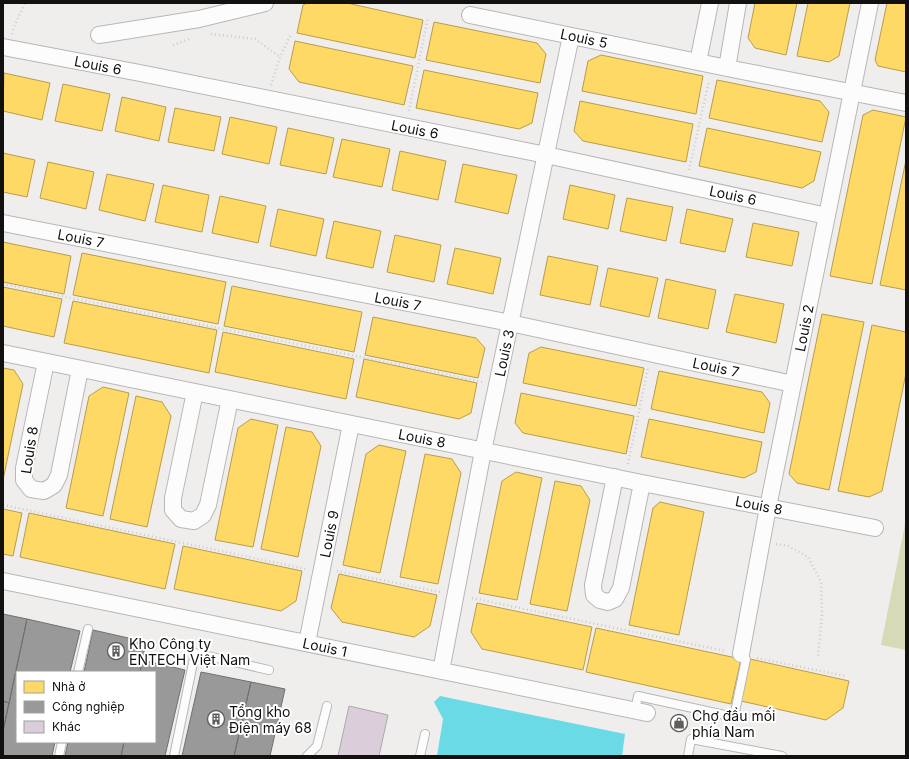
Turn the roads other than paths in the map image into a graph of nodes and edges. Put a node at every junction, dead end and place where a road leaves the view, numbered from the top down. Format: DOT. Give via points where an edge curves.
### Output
graph roads {
  1 [pos="265,3"];
  2 [pos="710,3"];
  3 [pos="738,3"];
  4 [pos="870,3"];
  5 [pos="223,8"];
  6 [pos="470,15"];
  7 [pos="99,35"];
  8 [pos="571,36"];
  9 [pos="6,47"];
  10 [pos="698,62"];
  11 [pos="727,68"];
  12 [pos="852,92"];
  13 [pos="906,103"];
  14 [pos="546,155"];
  15 [pos="827,216"];
  16 [pos="3,223"];
  17 [pos="510,323"];
  18 [pos="3,353"];
  19 [pos="46,362"];
  20 [pos="80,369"];
  21 [pos="793,384"];
  22 [pos="196,392"];
  23 [pos="230,399"];
  24 [pos="351,424"];
  25 [pos="483,450"];
  26 [pos="615,477"];
  27 [pos="642,483"];
  28 [pos="768,507"];
  29 [pos="875,528"];
  30 [pos="3,581"];
  31 [pos="88,629"];
  32 [pos="307,643"];
  33 [pos="741,654"];
  34 [pos="269,670"];
  35 [pos="78,671"];
  36 [pos="441,671"];
  37 [pos="327,706"];
  38 [pos="641,711"];
  39 [pos="425,734"];
  40 [pos="62,743"];
  41 [pos="766,754"];
  42 [pos="59,756"];
  43 [pos="174,756"];
  44 [pos="307,756"];
  45 [pos="420,756"];
  46 [pos="688,756"];
  47 [pos="782,756"];
  1 -- 5 [label="street"];
  2 -- 10 [label="street"];
  3 -- 11 [label="street"];
  4 -- 12 [label="street, Louis 2"];
  5 -- 7 [label="street"];
  6 -- 8 [label="street, Louis 5"];
  8 -- 10 [label="street, Louis 5"];
  8 -- 14 [label="street, Louis 3"];
  9 -- 14 [label="street, Louis 6"];
  10 -- 11 [label="street, Louis 5"];
  11 -- 12 [label="street, Louis 5"];
  12 -- 13 [label="street, Louis 5"];
  12 -- 15 [label="street, Louis 2"];
  14 -- 15 [label="street, Louis 6"];
  14 -- 17 [label="street, Louis 3"];
  15 -- 21 [label="street, Louis 2"];
  16 -- 17 [label="street, Louis 7"];
  17 -- 21 [label="street, Louis 7"];
  17 -- 25 [label="street, Louis 3"];
  18 -- 19 [label="street, Louis 8"];
  19 -- 20 [label="street, Louis 8"];
  19 -- 20 [label="street, Louis 8" via="24,468 24,480 31,489 44,491 54,485 59,474"];
  20 -- 22 [label="street, Louis 8"];
  21 -- 28 [label="street, Louis 2"];
  22 -- 23 [label="street, Louis 8"];
  22 -- 23 [label="street" via="173,498 173,510 181,519 194,521 203,515 208,505"];
  23 -- 24 [label="street, Louis 8"];
  24 -- 25 [label="street, Louis 8"];
  24 -- 32 [label="street, Louis 9"];
  25 -- 26 [label="street, Louis 8"];
  25 -- 36 [label="street, Louis 3"];
  26 -- 27 [label="street, Louis 8"];
  26 -- 27 [label="street" via="593,585 594,595 608,602 615,599 621,588"];
  27 -- 28 [label="street, Louis 8"];
  28 -- 29 [label="street, Louis 8"];
  28 -- 33 [label="street, Louis 2"];
  30 -- 32 [label="street, Louis 1"];
  31 -- 35 [label="lane"];
  32 -- 36 [label="street, Louis 1"];
  33 -- 38 [label="lane" via="746,659 734,717 638,696"];
  34 -- 43 [label="lane" via="196,653"];
  36 -- 38 [label="street, Louis 1"];
  37 -- 44 [label="lane" via="317,746"];
  39 -- 45 [label="lane"];
  40 -- 42 [label="lane"];
  41 -- 46 [label="lane" via="691,739"];
  41 -- 47 [label="lane"];
}
